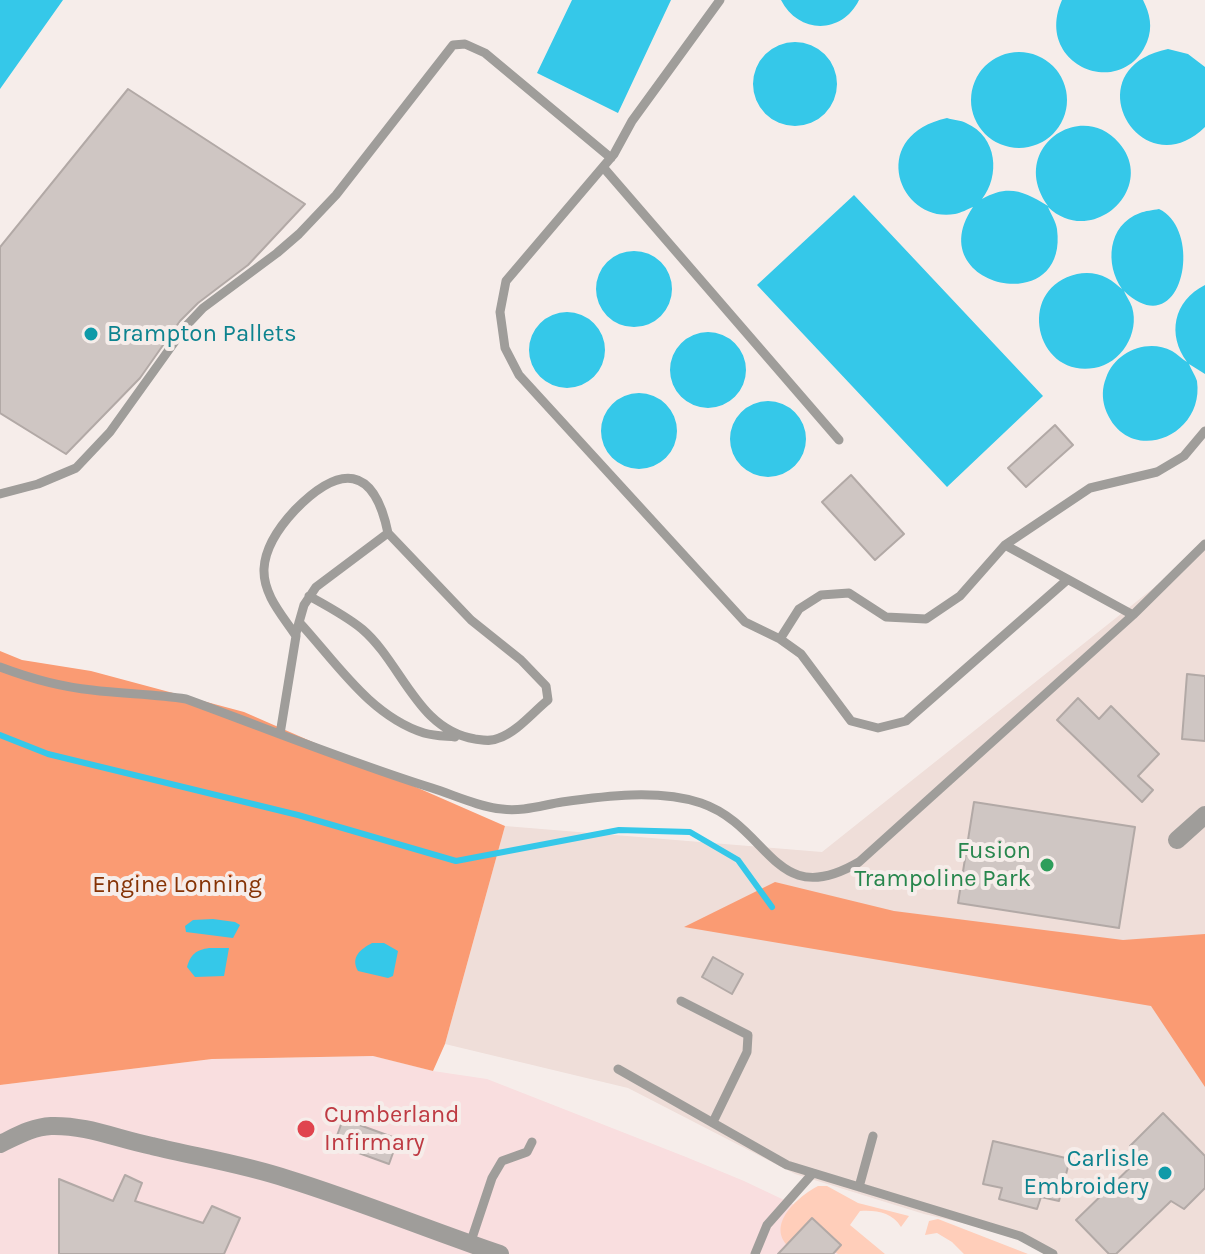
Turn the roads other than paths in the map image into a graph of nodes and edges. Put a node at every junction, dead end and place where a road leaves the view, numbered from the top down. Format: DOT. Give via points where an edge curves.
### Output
graph roads {
  1 [pos="720,0"];
  2 [pos="611,158"];
  3 [pos="603,167"];
  4 [pos="1205,431"];
  5 [pos="839,440"];
  6 [pos="0,494"];
  7 [pos="388,533"];
  8 [pos="1205,544"];
  9 [pos="1005,545"];
  10 [pos="1067,580"];
  11 [pos="309,596"];
  12 [pos="1133,615"];
  13 [pos="299,622"];
  14 [pos="296,636"];
  15 [pos="780,639"];
  16 [pos="0,667"];
  17 [pos="280,734"];
  18 [pos="466,738"];
  19 [pos="1205,815"];
  20 [pos="1177,840"];
  21 [pos="681,1001"];
  22 [pos="618,1069"];
  23 [pos="713,1122"];
  24 [pos="873,1136"];
  25 [pos="532,1142"];
  26 [pos="0,1144"];
  27 [pos="813,1173"];
  28 [pos="859,1187"];
  29 [pos="470,1244"];
  30 [pos="500,1254"];
  31 [pos="755,1254"];
  32 [pos="1053,1254"];
  1 -- 2 [label="lane"];
  2 -- 3 [label="lane"];
  2 -- 6 [label="lane" via="485,53 453,45 336,195 299,234 203,308 110,432 76,468"];
  3 -- 5 [label="lane"];
  3 -- 15 [label="lane" via="506,281 500,312 505,348 519,375 745,622"];
  4 -- 9 [label="lane" via="1184,456 1157,472 1090,488"];
  7 -- 11 [label="lane"];
  7 -- 14 [label="lane" via="375,492 349,478 314,490 289,516 267,552 264,571 272,600"];
  7 -- 18 [label="lane" via="548,691 548,700 500,738"];
  8 -- 12 [label="lane"];
  9 -- 10 [label="lane"];
  9 -- 15 [label="lane" via="960,596 926,619 886,617 849,593 821,595 799,609"];
  10 -- 12 [label="lane"];
  10 -- 15 [label="lane" via="906,721 878,728 851,721 801,654"];
  11 -- 13 [label="lane"];
  11 -- 18 [label="lane" via="364,630 423,708"];
  12 -- 17 [label="lane" via="859,862 837,875 812,880 786,870 735,820 697,802 644,795 500,809"];
  13 -- 14 [label="lane"];
  13 -- 18 [label="lane" via="381,710 426,734"];
  14 -- 17 [label="lane"];
  16 -- 17 [label="lane" via="91,690 186,699"];
  19 -- 20 [label="street"];
  21 -- 23 [label="lane" via="748,1035 747,1052"];
  22 -- 23 [label="lane"];
  23 -- 27 [label="lane" via="787,1165"];
  24 -- 28 [label="lane"];
  25 -- 29 [label="lane" via="527,1152 502,1161"];
  26 -- 29 [label="street" via="31,1129 82,1127 287,1178"];
  27 -- 28 [label="lane"];
  27 -- 31 [label="lane" via="767,1225"];
  28 -- 32 [label="lane" via="1020,1236"];
  29 -- 30 [label="street"];
}
